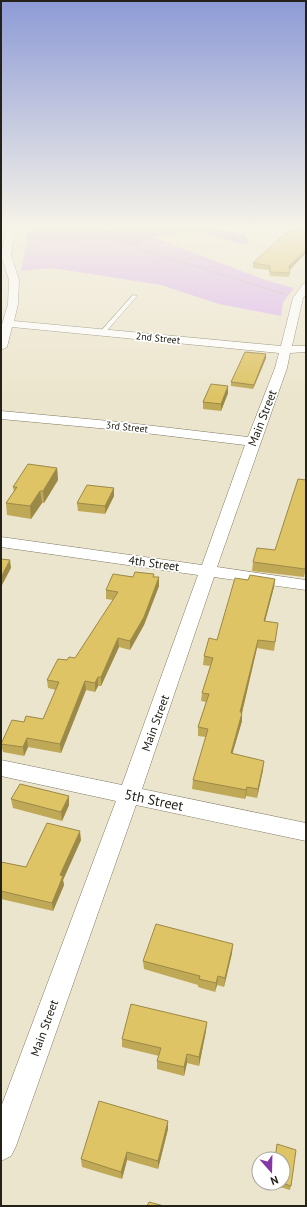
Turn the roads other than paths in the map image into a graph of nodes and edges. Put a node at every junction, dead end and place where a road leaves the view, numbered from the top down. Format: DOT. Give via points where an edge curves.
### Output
graph roads {
  1 [pos="14,284"];
  2 [pos="303,294"];
  3 [pos="135,296"];
  4 [pos="9,324"];
  5 [pos="102,332"];
  6 [pos="1,347"];
  7 [pos="306,349"];
  8 [pos="287,350"];
  9 [pos="1,416"];
  10 [pos="253,442"];
  11 [pos="1,542"];
  12 [pos="209,571"];
  13 [pos="306,585"];
  14 [pos="1,768"];
  15 [pos="130,794"];
  16 [pos="306,832"];
  17 [pos="1,1146"];
  1 -- 4 [label="street" via="14,304"];
  2 -- 8 [label="street, Main Street"];
  3 -- 5 [label="lane"];
  4 -- 5 [label="street, 2nd Street"];
  4 -- 6 [label="street"];
  5 -- 8 [label="street, 2nd Street"];
  7 -- 8 [label="street, 2nd Street"];
  8 -- 10 [label="street, Main Street"];
  9 -- 10 [label="street, 3rd Street"];
  10 -- 12 [label="street, Main Street"];
  11 -- 12 [label="street, 4th Street"];
  12 -- 13 [label="street, 4th Street"];
  12 -- 15 [label="street, Main Street"];
  14 -- 15 [label="street, 5th Street"];
  15 -- 16 [label="street, 5th Street"];
  15 -- 17 [label="street, Main Street"];
}
